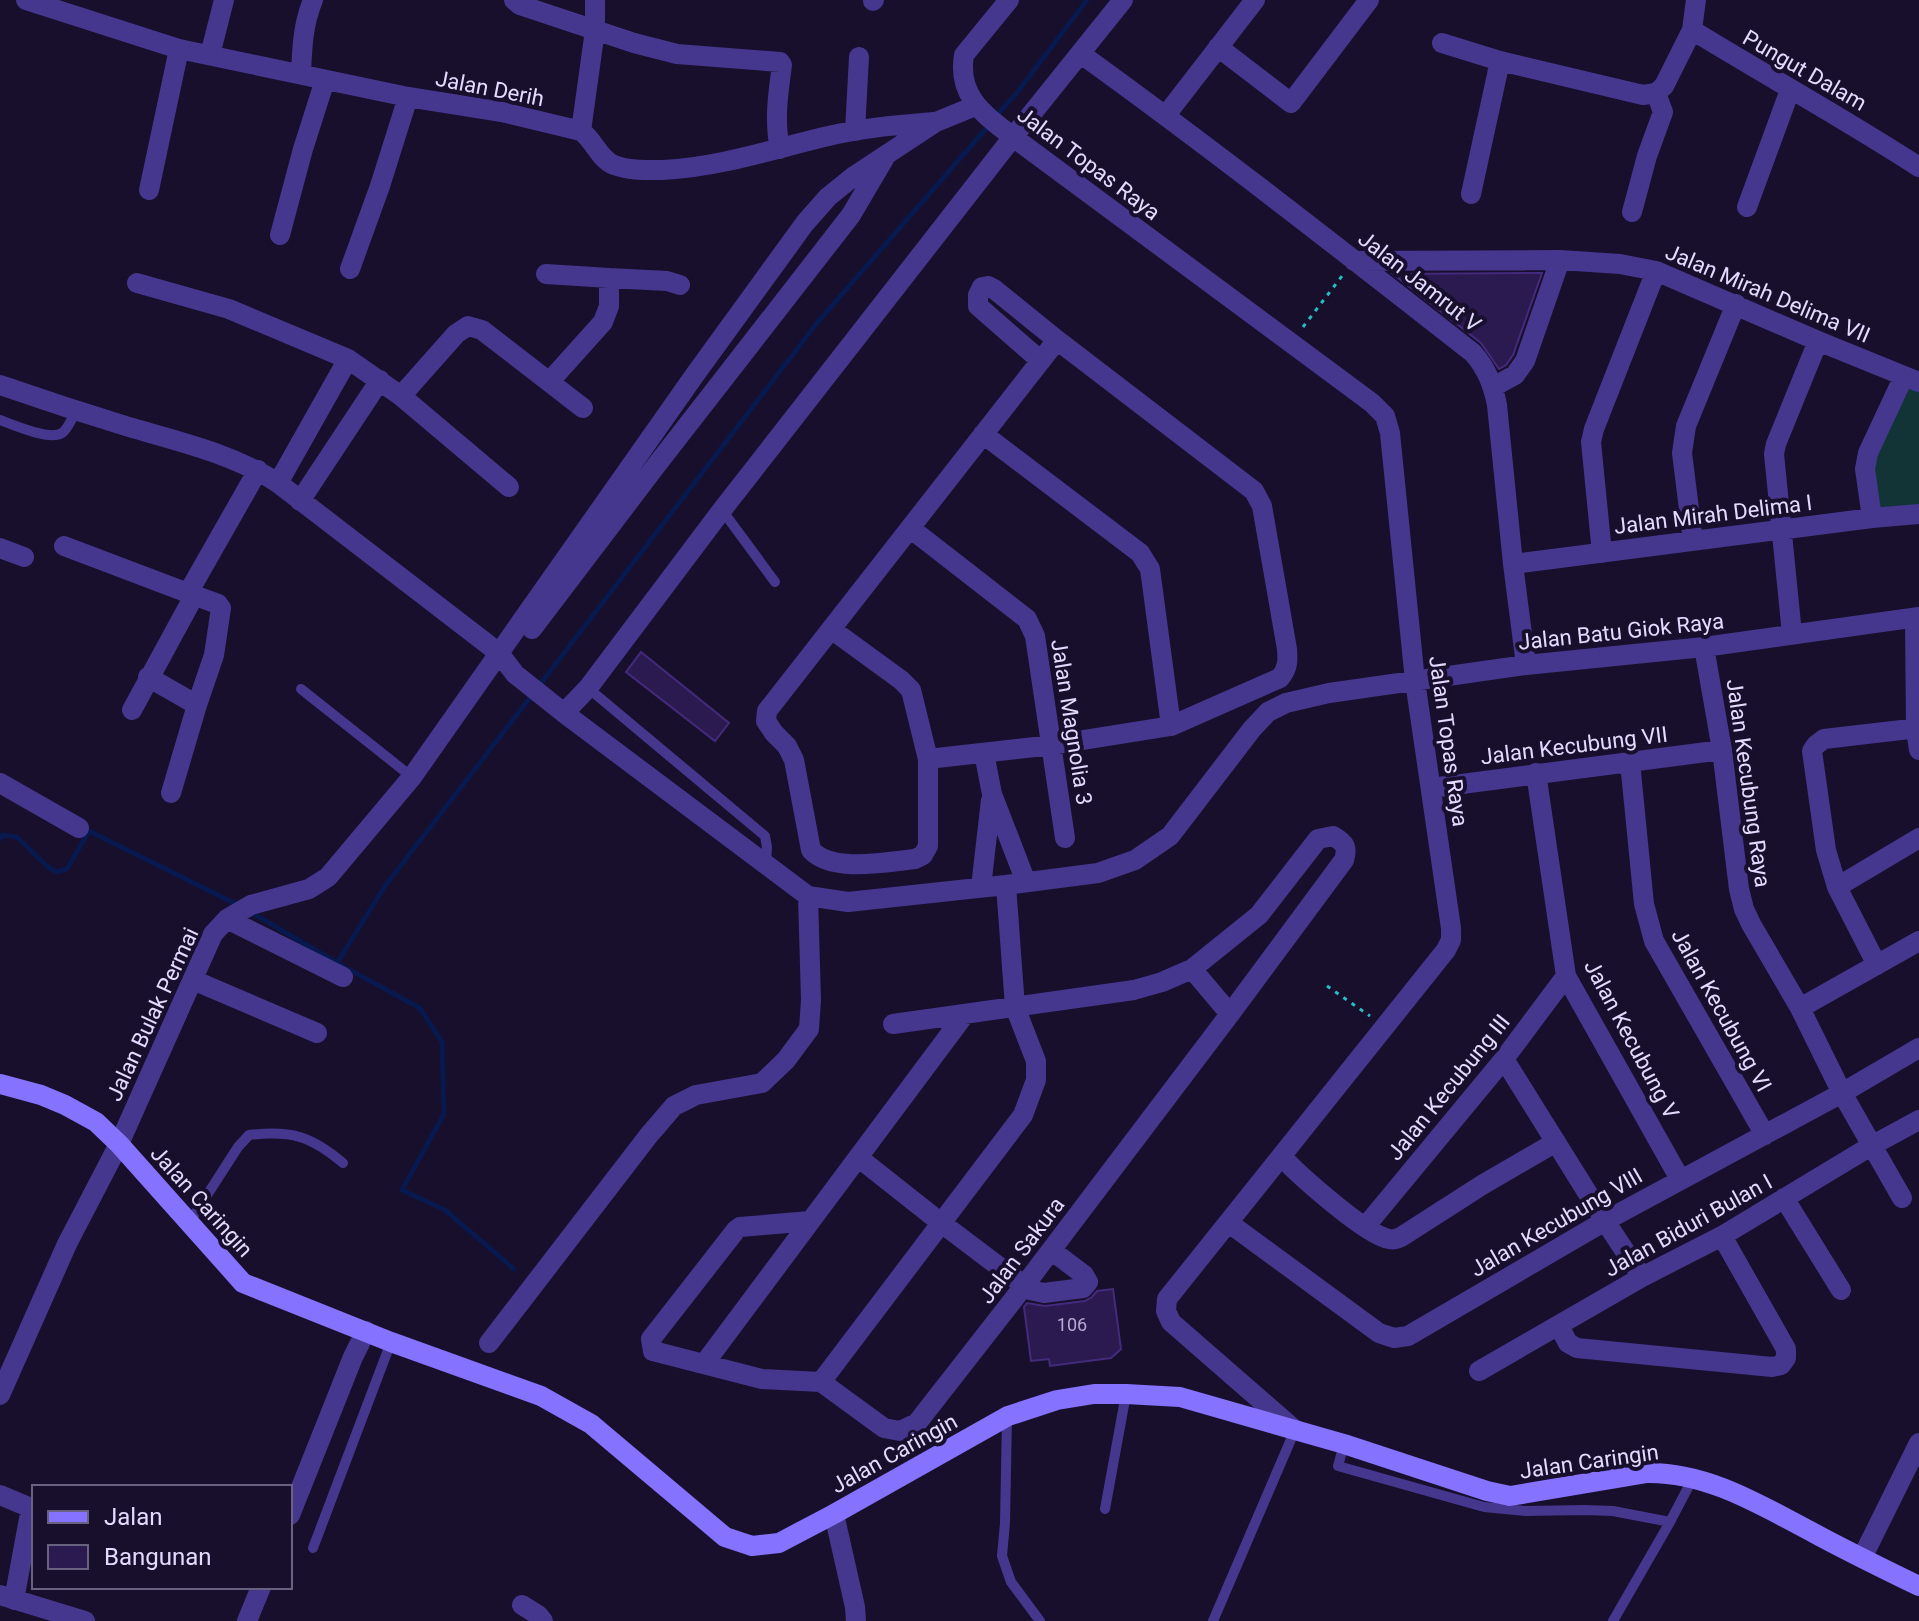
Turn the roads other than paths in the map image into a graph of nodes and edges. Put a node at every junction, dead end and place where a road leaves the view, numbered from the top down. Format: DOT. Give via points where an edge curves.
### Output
graph roads {
  1 [pos="26,0"];
  2 [pos="224,0"];
  3 [pos="313,0"];
  4 [pos="514,0"];
  5 [pos="595,0"];
  6 [pos="1009,0"];
  7 [pos="1123,0"];
  8 [pos="1255,0"];
  9 [pos="1369,0"];
  10 [pos="1696,0"];
  11 [pos="595,30"];
  12 [pos="1692,30"];
  13 [pos="1442,43"];
  14 [pos="1218,47"];
  15 [pos="179,49"];
  16 [pos="1081,54"];
  17 [pos="210,55"];
  18 [pos="859,57"];
  19 [pos="1500,61"];
  20 [pos="301,74"];
  21 [pos="325,80"];
  22 [pos="1790,90"];
  23 [pos="1656,93"];
  24 [pos="408,97"];
  25 [pos="978,109"];
  26 [pos="1166,115"];
  27 [pos="936,122"];
  28 [pos="581,131"];
  29 [pos="855,131"];
  30 [pos="1007,133"];
  31 [pos="780,149"];
  32 [pos="886,155"];
  33 [pos="1919,167"];
  34 [pos="149,190"];
  35 [pos="1471,194"];
  36 [pos="1747,207"];
  37 [pos="1632,212"];
  38 [pos="280,235"];
  39 [pos="1560,260"];
  40 [pos="1354,261"];
  41 [pos="350,269"];
  42 [pos="1656,271"];
  43 [pos="546,274"];
  44 [pos="609,278"];
  45 [pos="137,283"];
  46 [pos="680,285"];
  47 [pos="1736,304"];
  48 [pos="1057,340"];
  49 [pos="1818,341"];
  50 [pos="348,359"];
  51 [pos="1041,361"];
  52 [pos="1912,379"];
  53 [pos="380,380"];
  54 [pos="550,381"];
  55 [pos="0,385"];
  56 [pos="1493,387"];
  57 [pos="401,396"];
  58 [pos="583,408"];
  59 [pos="76,411"];
  60 [pos="0,420"];
  61 [pos="983,434"];
  62 [pos="258,470"];
  63 [pos="278,483"];
  64 [pos="509,487"];
  65 [pos="300,501"];
  66 [pos="722,510"];
  67 [pos="1919,514"];
  68 [pos="1872,518"];
  69 [pos="910,528"];
  70 [pos="1780,530"];
  71 [pos="1693,541"];
  72 [pos="64,546"];
  73 [pos="0,548"];
  74 [pos="1602,553"];
  75 [pos="24,557"];
  76 [pos="1513,564"];
  77 [pos="775,582"];
  78 [pos="191,595"];
  79 [pos="1917,618"];
  80 [pos="831,629"];
  81 [pos="1792,634"];
  82 [pos="1704,647"];
  83 [pos="507,663"];
  84 [pos="1526,665"];
  85 [pos="148,677"];
  86 [pos="1415,681"];
  87 [pos="588,688"];
  88 [pos="301,689"];
  89 [pos="197,705"];
  90 [pos="558,708"];
  91 [pos="132,710"];
  92 [pos="1171,726"];
  93 [pos="1917,729"];
  94 [pos="1052,745"];
  95 [pos="1722,750"];
  96 [pos="1919,750"];
  97 [pos="984,753"];
  98 [pos="928,759"];
  99 [pos="1630,762"];
  100 [pos="1536,773"];
  101 [pos="412,777"];
  102 [pos="0,783"];
  103 [pos="1431,788"];
  104 [pos="171,793"];
  105 [pos="992,794"];
  106 [pos="79,828"];
  107 [pos="1065,838"];
  108 [pos="1919,838"];
  109 [pos="766,863"];
  110 [pos="1016,883"];
  111 [pos="981,887"];
  112 [pos="1837,887"];
  113 [pos="808,896"];
  114 [pos="239,912"];
  115 [pos="1919,941"];
  116 [pos="1877,965"];
  117 [pos="1192,969"];
  118 [pos="1566,976"];
  119 [pos="343,977"];
  120 [pos="193,980"];
  121 [pos="1015,1007"];
  122 [pos="1800,1008"];
  123 [pos="965,1014"];
  124 [pos="1230,1014"];
  125 [pos="893,1024"];
  126 [pos="317,1033"];
  127 [pos="1919,1048"];
  128 [pos="1504,1059"];
  129 [pos="0,1084"];
  130 [pos="1842,1093"];
  131 [pos="1919,1120"];
  132 [pos="1765,1135"];
  133 [pos="1556,1142"];
  134 [pos="119,1144"];
  135 [pos="1871,1146"];
  136 [pos="1282,1157"];
  137 [pos="859,1158"];
  138 [pos="343,1163"];
  139 [pos="1680,1179"];
  140 [pos="1784,1198"];
  141 [pos="1902,1198"];
  142 [pos="810,1221"];
  143 [pos="1605,1221"];
  144 [pos="940,1222"];
  145 [pos="189,1223"];
  146 [pos="1229,1223"];
  147 [pos="1365,1227"];
  148 [pos="1722,1236"];
  149 [pos="1051,1250"];
  150 [pos="1642,1277"];
  151 [pos="1024,1286"];
  152 [pos="1841,1290"];
  153 [pos="1559,1326"];
  154 [pos="366,1331"];
  155 [pos="391,1342"];
  156 [pos="489,1343"];
  157 [pos="704,1364"];
  158 [pos="1479,1371"];
  159 [pos="821,1382"];
  160 [pos="1126,1394"];
  161 [pos="0,1395"];
  162 [pos="1008,1416"];
  163 [pos="1295,1430"];
  164 [pos="1919,1443"];
  165 [pos="1344,1444"];
  166 [pos="1693,1478"];
  167 [pos="0,1495"];
  168 [pos="1105,1509"];
  169 [pos="292,1510"];
  170 [pos="834,1514"];
  171 [pos="1670,1522"];
  172 [pos="313,1548"];
  173 [pos="1862,1558"];
  174 [pos="1919,1586"];
  175 [pos="260,1589"];
  176 [pos="7,1598"];
  177 [pos="522,1605"];
  178 [pos="79,1620"];
  179 [pos="247,1621"];
  180 [pos="543,1621"];
  181 [pos="856,1621"];
  182 [pos="1040,1621"];
  183 [pos="1213,1621"];
  184 [pos="1613,1621"];
  1 -- 15 [label="street, Jalan Derih"];
  2 -- 17 [label="street"];
  3 -- 20 [label="street" via="303,36"];
  4 -- 11 [label="street"];
  5 -- 11 [label="street"];
  6 -- 25 [label="street" via="964,55 968,91"];
  7 -- 16 [label="street"];
  8 -- 14 [label="street"];
  9 -- 14 [label="street" via="1291,103"];
  10 -- 12 [label="street"];
  11 -- 28 [label="street"];
  11 -- 31 [label="street" via="677,54 780,62"];
  12 -- 22 [label="street, Pungut Dalam"];
  12 -- 23 [label="street"];
  13 -- 19 [label="street"];
  14 -- 26 [label="street"];
  15 -- 17 [label="street, Jalan Derih"];
  15 -- 34 [label="street"];
  16 -- 26 [label="street, Jalan Jamrut V"];
  16 -- 30 [label="street"];
  17 -- 20 [label="street, Jalan Derih"];
  18 -- 29 [label="street"];
  19 -- 23 [label="street" via="1643,95"];
  19 -- 35 [label="street"];
  20 -- 21 [label="street, Jalan Derih"];
  21 -- 24 [label="street, Jalan Derih"];
  21 -- 38 [label="street"];
  22 -- 33 [label="street, Pungut Dalam"];
  22 -- 36 [label="street"];
  23 -- 37 [label="street" via="1663,112"];
  24 -- 28 [label="street, Jalan Derih"];
  24 -- 41 [label="street"];
  25 -- 27 [label="street"];
  25 -- 30 [label="street, Jalan Topas Raya"];
  26 -- 40 [label="street, Jalan Jamrut V"];
  27 -- 29 [label="street"];
  27 -- 32 [label="street"];
  28 -- 31 [label="street" via="613,165 637,170 691,168"];
  29 -- 31 [label="street"];
  30 -- 66 [label="street"];
  30 -- 86 [label="street, Jalan Topas Raya" via="1385,416"];
  32 -- 83 [label="street" via="851,215"];
  32 -- 83 [label="street" via="828,197 805,223 694,376"];
  39 -- 40 [label="street, Jalan Mirah Delima VII"];
  39 -- 42 [label="street, Jalan Mirah Delima VII"];
  39 -- 56 [label="street" via="1525,361 1515,375"];
  40 -- 56 [label="street, Jalan Jamrut V" via="1473,353"];
  42 -- 47 [label="street, Jalan Mirah Delima VII"];
  42 -- 74 [label="street" via="1591,442"];
  43 -- 44 [label="street"];
  44 -- 46 [label="street"];
  44 -- 54 [label="street" via="603,322"];
  45 -- 50 [label="street" via="229,309"];
  47 -- 49 [label="street, Jalan Mirah Delima VII"];
  47 -- 71 [label="street" via="1682,443"];
  48 -- 51 [label="street"];
  48 -- 51 [label="street" via="994,289 982,287 978,306"];
  48 -- 92 [label="street" via="1254,491 1262,506 1287,649 1285,671 1280,678"];
  49 -- 52 [label="street, Jalan Mirah Delima VII"];
  49 -- 70 [label="street" via="1776,444"];
  50 -- 53 [label="street"];
  50 -- 63 [label="street"];
  51 -- 61 [label="street"];
  52 -- 68 [label="street" via="1868,453"];
  53 -- 57 [label="street"];
  53 -- 65 [label="street"];
  54 -- 57 [label="street" via="482,330 468,326"];
  54 -- 58 [label="street"];
  55 -- 59 [label="street"];
  56 -- 76 [label="street, Jalan Jamrut V"];
  57 -- 64 [label="street"];
  59 -- 60 [label="lane" via="60,435"];
  59 -- 62 [label="street"];
  61 -- 69 [label="street"];
  61 -- 92 [label="street" via="1140,553 1150,569"];
  62 -- 63 [label="street"];
  62 -- 78 [label="street"];
  63 -- 65 [label="street"];
  65 -- 83 [label="street"];
  66 -- 77 [label="lane"];
  66 -- 87 [label="street"];
  67 -- 68 [label="street, Jalan Mirah Delima I"];
  68 -- 70 [label="street, Jalan Mirah Delima I"];
  69 -- 80 [label="street"];
  69 -- 94 [label="street, Jalan Magnolia 3" via="1027,619 1035,636"];
  70 -- 71 [label="street, Jalan Mirah Delima I"];
  70 -- 81 [label="street"];
  71 -- 74 [label="street, Jalan Mirah Delima I"];
  72 -- 78 [label="street"];
  73 -- 75 [label="street"];
  74 -- 76 [label="street, Jalan Mirah Delima I"];
  76 -- 84 [label="street, Jalan Jamrut V"];
  78 -- 85 [label="street"];
  78 -- 89 [label="street" via="221,608 214,655"];
  79 -- 81 [label="street, Jalan Batu Giok Raya"];
  79 -- 93 [label="street"];
  80 -- 98 [label="street" via="911,690"];
  80 -- 98 [label="street" via="767,711 766,721 794,760 811,850 817,857 851,865 923,855 929,836"];
  81 -- 82 [label="street, Jalan Batu Giok Raya"];
  82 -- 84 [label="street, Jalan Batu Giok Raya"];
  82 -- 95 [label="street, Jalan Kecubung Raya"];
  83 -- 90 [label="street"];
  83 -- 101 [label="street"];
  84 -- 86 [label="street, Jalan Batu Giok Raya"];
  85 -- 89 [label="street"];
  85 -- 91 [label="street"];
  86 -- 103 [label="street, Jalan Topas Raya"];
  86 -- 110 [label="street, Jalan Batu Giok Raya" via="1329,693 1268,712 1170,836 1135,860 1098,873"];
  87 -- 90 [label="street"];
  87 -- 109 [label="lane" via="765,836"];
  88 -- 101 [label="lane"];
  89 -- 104 [label="street"];
  90 -- 109 [label="street"];
  92 -- 94 [label="street"];
  93 -- 96 [label="street"];
  93 -- 112 [label="street" via="1824,739 1812,751 1826,850"];
  94 -- 97 [label="street"];
  94 -- 107 [label="street, Jalan Magnolia 3"];
  95 -- 99 [label="street, Jalan Kecubung VII"];
  95 -- 122 [label="street, Jalan Kecubung Raya" via="1744,909"];
  97 -- 98 [label="street"];
  97 -- 105 [label="street"];
  99 -- 100 [label="street, Jalan Kecubung VII"];
  99 -- 132 [label="street, Jalan Kecubung VI" via="1644,904 1654,941"];
  100 -- 103 [label="street, Jalan Kecubung VII"];
  100 -- 118 [label="street, Jalan Kecubung V"];
  101 -- 114 [label="street" via="328,877 309,889"];
  102 -- 106 [label="street"];
  103 -- 136 [label="street, Jalan Topas Raya" via="1451,940"];
  105 -- 110 [label="street"];
  105 -- 111 [label="street"];
  108 -- 112 [label="street"];
  109 -- 113 [label="street"];
  110 -- 111 [label="street"];
  110 -- 121 [label="street"];
  111 -- 113 [label="street" via="848,902"];
  112 -- 116 [label="street"];
  113 -- 156 [label="street" via="809,1029 762,1083 696,1095 674,1106"];
  114 -- 119 [label="street"];
  114 -- 120 [label="street, Jalan Bulak Permai" via="213,934"];
  115 -- 116 [label="street"];
  116 -- 122 [label="street"];
  117 -- 121 [label="street" via="1134,990"];
  117 -- 124 [label="street"];
  117 -- 124 [label="street, Jalan Sakura" via="1259,915 1318,839 1333,836 1344,842 1344,860"];
  118 -- 128 [label="street, Jalan Kecubung III"];
  118 -- 139 [label="street, Jalan Kecubung V"];
  120 -- 126 [label="street"];
  120 -- 134 [label="street, Jalan Bulak Permai"];
  121 -- 123 [label="street"];
  121 -- 144 [label="street" via="1036,1061 1036,1080 1023,1115"];
  122 -- 130 [label="street, Jalan Kecubung Raya"];
  123 -- 125 [label="street"];
  123 -- 137 [label="street"];
  124 -- 149 [label="street, Jalan Sakura"];
  127 -- 130 [label="street, Jalan Kecubung VIII"];
  128 -- 133 [label="street"];
  128 -- 147 [label="street, Jalan Kecubung III"];
  129 -- 134 [label="main road, Jalan Caringin" via="65,1105 96,1122"];
  130 -- 132 [label="street, Jalan Kecubung VIII"];
  130 -- 135 [label="street, Jalan Kecubung Raya"];
  131 -- 135 [label="street, Jalan Biduri Bulan I"];
  132 -- 139 [label="street, Jalan Kecubung VIII"];
  133 -- 143 [label="street"];
  133 -- 147 [label="street" via="1397,1239"];
  134 -- 145 [label="main road, Jalan Caringin"];
  134 -- 161 [label="street, Jalan Bulak Permai" via="67,1244"];
  135 -- 140 [label="street, Jalan Biduri Bulan I"];
  135 -- 141 [label="street, Jalan Kecubung Raya"];
  136 -- 146 [label="street, Jalan Topas Raya"];
  136 -- 147 [label="street"];
  137 -- 142 [label="street"];
  137 -- 144 [label="street"];
  138 -- 145 [label="lane" via="307,1138 249,1135"];
  139 -- 143 [label="street, Jalan Kecubung VIII"];
  140 -- 148 [label="street, Jalan Biduri Bulan I"];
  140 -- 152 [label="street"];
  142 -- 157 [label="street"];
  142 -- 157 [label="street" via="740,1227 651,1339 653,1351"];
  143 -- 146 [label="street, Jalan Kecubung VIII" via="1408,1336 1394,1338 1379,1333"];
  143 -- 150 [label="street"];
  144 -- 151 [label="street"];
  144 -- 159 [label="street"];
  145 -- 154 [label="main road, Jalan Caringin" via="243,1283"];
  146 -- 163 [label="street, Jalan Topas Raya" via="1167,1299 1166,1311 1171,1322"];
  148 -- 150 [label="street, Jalan Biduri Bulan I"];
  148 -- 153 [label="street" via="1786,1349 1781,1365 1577,1348"];
  149 -- 151 [label="street, Jalan Sakura"];
  149 -- 151 [label="street" via="1088,1282 1083,1288 1044,1293"];
  150 -- 153 [label="street, Jalan Biduri Bulan I"];
  151 -- 159 [label="street, Jalan Sakura" via="917,1423 900,1431 884,1428"];
  153 -- 158 [label="street, Jalan Biduri Bulan I"];
  154 -- 155 [label="main road, Jalan Caringin"];
  154 -- 169 [label="street"];
  155 -- 170 [label="main road, Jalan Caringin" via="541,1396 591,1424 725,1537 752,1546 779,1543"];
  155 -- 172 [label="lane"];
  157 -- 159 [label="street" via="762,1379"];
  160 -- 162 [label="main road, Jalan Caringin" via="1057,1400"];
  160 -- 163 [label="main road, Jalan Caringin" via="1180,1397"];
  160 -- 168 [label="lane"];
  162 -- 170 [label="main road, Jalan Caringin"];
  162 -- 182 [label="lane" via="1002,1556 1011,1582"];
  163 -- 165 [label="main road, Jalan Caringin"];
  163 -- 183 [label="lane"];
  164 -- 173 [label="street"];
  165 -- 166 [label="main road, Jalan Caringin" via="1510,1496 1647,1473"];
  165 -- 171 [label="lane" via="1338,1466 1484,1507 1613,1511"];
  166 -- 171 [label="lane"];
  166 -- 173 [label="main road, Jalan Caringin" via="1743,1497"];
  167 -- 176 [label="street" via="31,1508"];
  170 -- 181 [label="street"];
  171 -- 184 [label="lane"];
  173 -- 174 [label="main road, Jalan Caringin"];
  175 -- 179 [label="street"];
  176 -- 178 [label="street"];
  177 -- 180 [label="street"];
}
